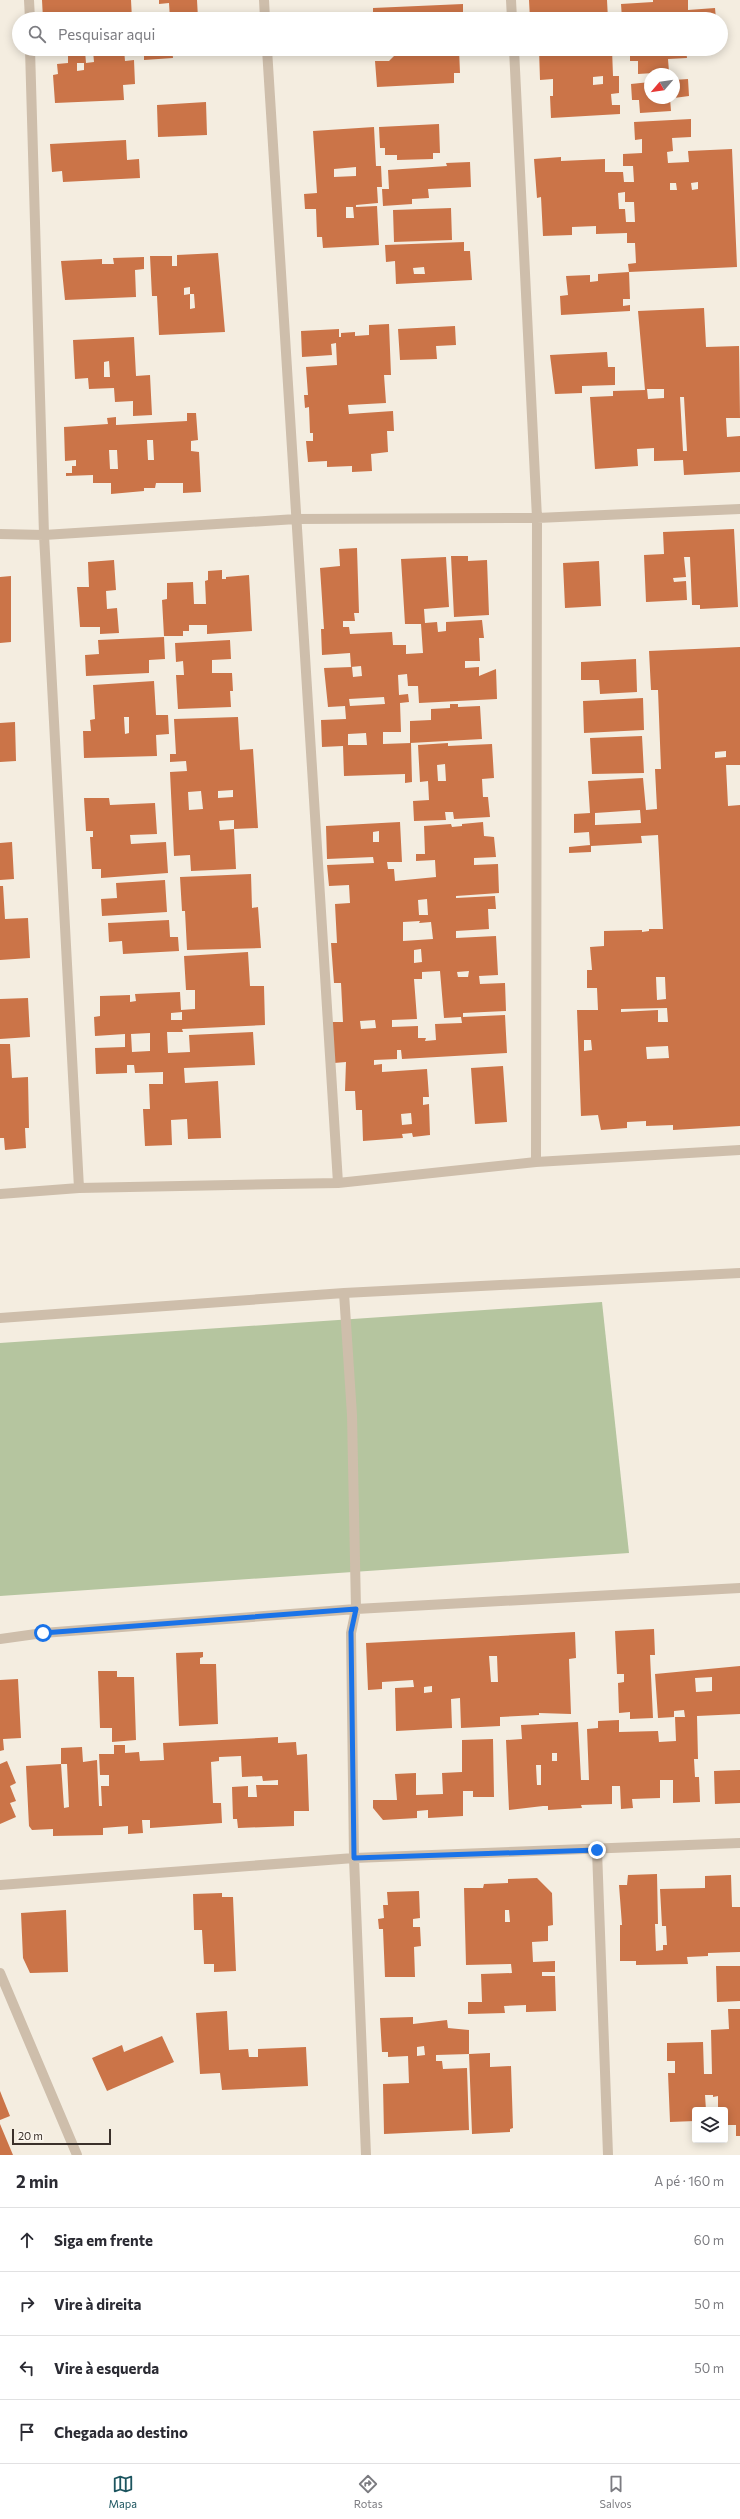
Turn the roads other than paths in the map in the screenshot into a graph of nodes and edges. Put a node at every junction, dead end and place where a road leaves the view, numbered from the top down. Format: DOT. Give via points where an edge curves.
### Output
graph roads {
  1 [pos="29,0"];
  2 [pos="264,0"];
  3 [pos="511,0"];
  4 [pos="30,12"];
  5 [pos="265,12"];
  6 [pos="512,12"];
  7 [pos="30,56"];
  8 [pos="267,56"];
  9 [pos="514,56"];
  10 [pos="740,509"];
  11 [pos="537,518"];
  12 [pos="296,519"];
  13 [pos="0,534"];
  14 [pos="44,535"];
  15 [pos="740,1150"];
  16 [pos="536,1162"];
  17 [pos="338,1183"];
  18 [pos="79,1188"];
  19 [pos="0,1194"];
  20 [pos="740,1273"];
  21 [pos="344,1293"];
  22 [pos="0,1318"];
  23 [pos="740,1588"];
  24 [pos="356,1609"];
  25 [pos="0,1639"];
  26 [pos="740,1843"];
  27 [pos="597,1850"];
  28 [pos="354,1858"];
  29 [pos="0,1885"];
  30 [pos="0,1973"];
  31 [pos="77,2155"];
  32 [pos="366,2155"];
  33 [pos="608,2155"];
  1 -- 4 [label="street"];
  2 -- 5 [label="street"];
  3 -- 6 [label="street"];
  7 -- 14 [label="street"];
  8 -- 12 [label="street"];
  9 -- 11 [label="street"];
  10 -- 11 [label="street"];
  11 -- 12 [label="street"];
  11 -- 16 [label="street"];
  12 -- 14 [label="street"];
  12 -- 17 [label="street"];
  13 -- 14 [label="street"];
  14 -- 18 [label="street"];
  15 -- 16 [label="street"];
  16 -- 17 [label="street"];
  17 -- 18 [label="street"];
  18 -- 19 [label="street"];
  20 -- 21 [label="street"];
  21 -- 22 [label="street"];
  21 -- 24 [label="street" via="352,1415"];
  23 -- 24 [label="street"];
  24 -- 25 [label="street" via="43,1633"];
  24 -- 28 [label="street" via="351,1632"];
  26 -- 27 [label="street"];
  27 -- 28 [label="street"];
  27 -- 33 [label="street"];
  28 -- 29 [label="street"];
  28 -- 32 [label="street"];
  30 -- 31 [label="street"];
}
